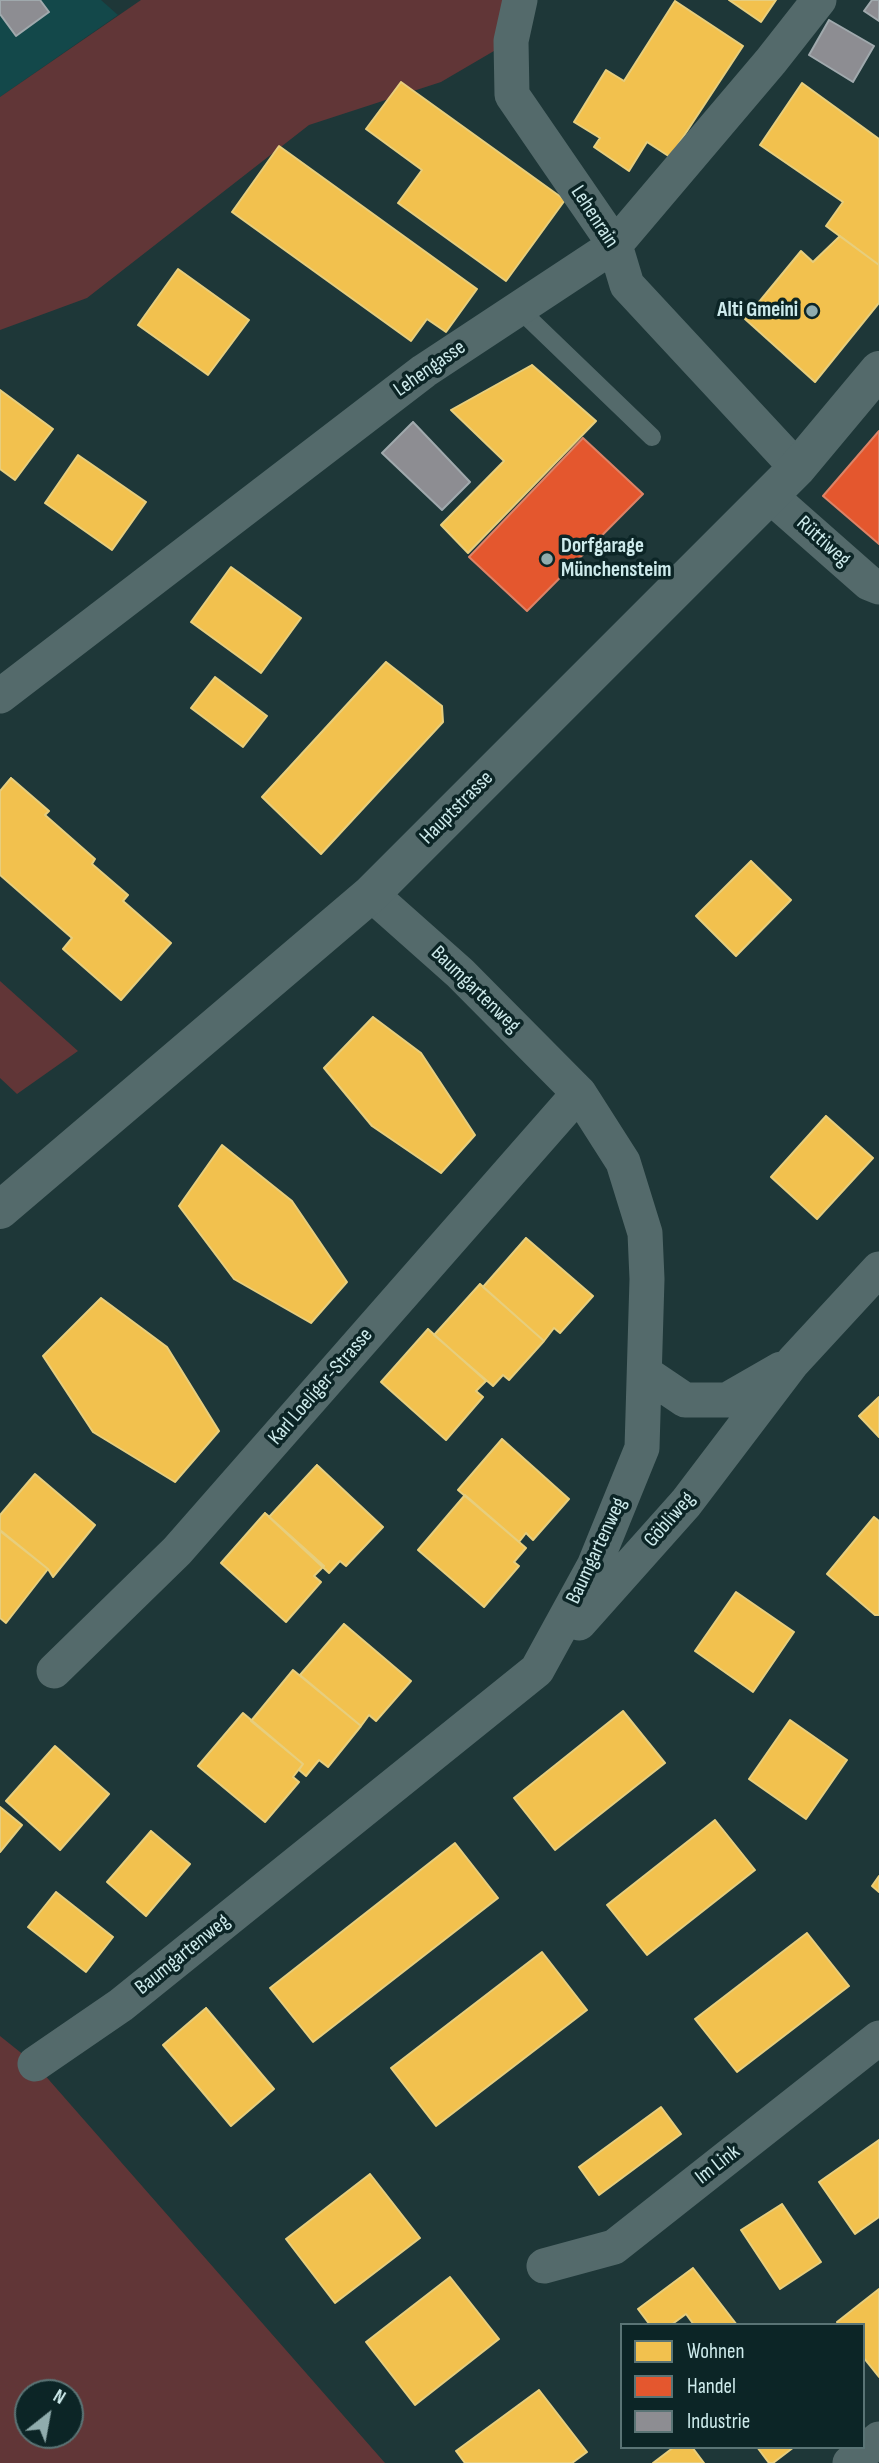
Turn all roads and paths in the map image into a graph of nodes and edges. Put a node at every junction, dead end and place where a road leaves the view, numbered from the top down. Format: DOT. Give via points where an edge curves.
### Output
graph roads {
  1 [pos="520,0"];
  2 [pos="819,0"];
  3 [pos="615,245"];
  4 [pos="519,309"];
  5 [pos="879,370"];
  6 [pos="652,437"];
  7 [pos="797,468"];
  8 [pos="769,495"];
  9 [pos="879,587"];
  10 [pos="0,696"];
  11 [pos="371,894"];
  12 [pos="579,1093"];
  13 [pos="0,1210"];
  14 [pos="879,1269"];
  15 [pos="793,1362"];
  16 [pos="645,1373"];
  17 [pos="537,1670"];
  18 [pos="54,1671"];
  19 [pos="879,2038"];
  20 [pos="35,2064"];
  21 [pos="544,2266"];
  22 [pos="879,2439"];
  23 [pos="850,2463"];
  1 -- 3 [label="street, Lehenrain" via="510,41 512,95"];
  2 -- 3 [label="street, Lehengasse"];
  3 -- 4 [label="street, Lehengasse"];
  3 -- 7 [label="street, Lehenrain" via="627,285"];
  4 -- 6 [label="lane"];
  4 -- 10 [label="street, Lehengasse" via="424,371"];
  5 -- 7 [label="main road, Hauptstrasse"];
  7 -- 8 [label="main road, Hauptstrasse"];
  8 -- 9 [label="street, Rüttiweg"];
  8 -- 11 [label="main road, Hauptstrasse"];
  11 -- 12 [label="street, Baumgartenweg" via="460,973"];
  11 -- 13 [label="main road, Hauptstrasse"];
  12 -- 16 [label="street, Baumgartenweg" via="623,1162 645,1233"];
  12 -- 18 [label="street, Karl Loeliger-Strasse" via="177,1551"];
  14 -- 15 [label="street, Göbliweg"];
  15 -- 16 [label="street, Göbliweg" via="727,1400 685,1401"];
  15 -- 17 [label="street, Göbliweg" via="686,1503"];
  16 -- 17 [label="street, Baumgartenweg" via="642,1448 594,1566"];
  17 -- 20 [label="street, Baumgartenweg" via="121,2005"];
  19 -- 21 [label="street, Im Link" via="614,2247"];
  22 -- 23 [label="street"];
}
